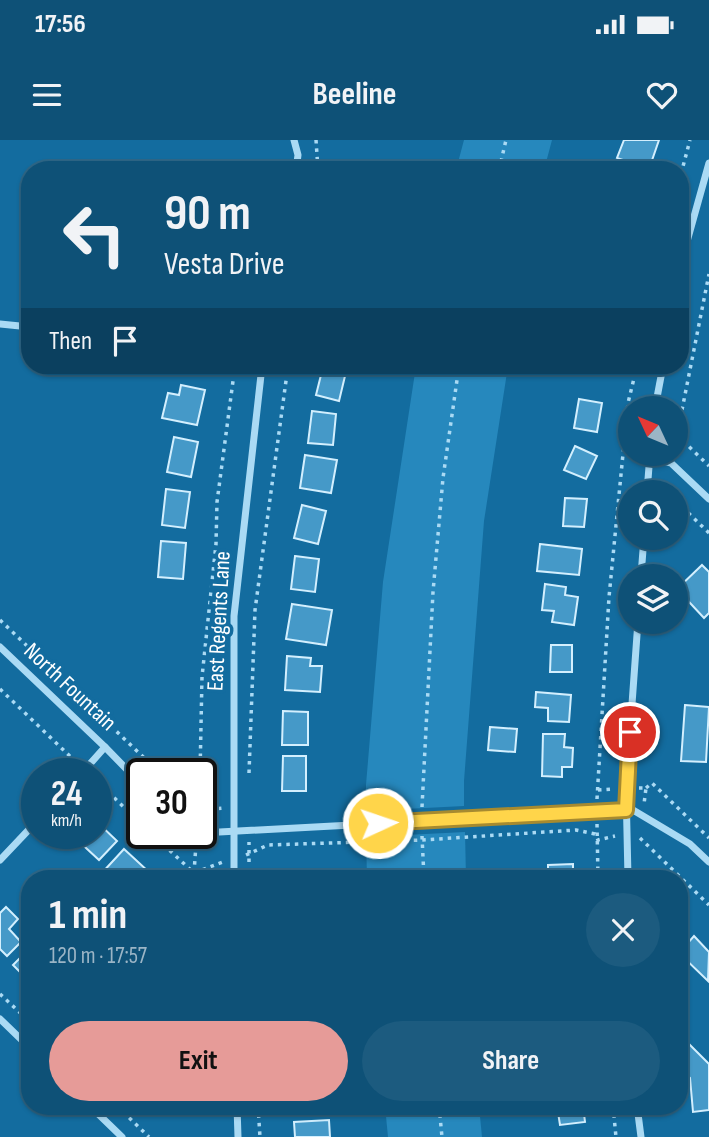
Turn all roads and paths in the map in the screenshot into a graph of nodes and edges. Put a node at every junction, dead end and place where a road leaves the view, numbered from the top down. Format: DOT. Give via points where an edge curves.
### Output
graph roads {
  1 [pos="294,140"];
  2 [pos="316,140"];
  3 [pos="506,140"];
  4 [pos="691,140"];
  5 [pos="297,161"];
  6 [pos="317,161"];
  7 [pos="501,161"];
  8 [pos="685,161"];
  9 [pos="709,163"];
  10 [pos="689,234"];
  11 [pos="709,274"];
  12 [pos="0,324"];
  13 [pos="21,326"];
  14 [pos="689,371"];
  15 [pos="234,375"];
  16 [pos="261,375"];
  17 [pos="287,375"];
  18 [pos="458,375"];
  19 [pos="635,375"];
  20 [pos="662,375"];
  21 [pos="688,375"];
  22 [pos="658,396"];
  23 [pos="684,396"];
  24 [pos="688,446"];
  25 [pos="674,466"];
  26 [pos="709,466"];
  27 [pos="709,499"];
  28 [pos="688,513"];
  29 [pos="709,533"];
  30 [pos="0,620"];
  31 [pos="637,634"];
  32 [pos="0,647"];
  33 [pos="0,689"];
  34 [pos="105,747"];
  35 [pos="70,758"];
  36 [pos="95,758"];
  37 [pos="144,758"];
  38 [pos="200,758"];
  39 [pos="126,769"];
  40 [pos="248,778"];
  41 [pos="646,788"];
  42 [pos="112,796"];
  43 [pos="233,807"];
  44 [pos="422,807"];
  45 [pos="217,808"];
  46 [pos="126,809"];
  47 [pos="626,810"];
  48 [pos="597,811"];
  49 [pos="217,832"];
  50 [pos="235,832"];
  51 [pos="627,834"];
  52 [pos="21,838"];
  53 [pos="422,838"];
  54 [pos="709,838"];
  55 [pos="598,840"];
  56 [pos="168,849"];
  57 [pos="196,849"];
  58 [pos="234,856"];
  59 [pos="0,860"];
  60 [pos="709,862"];
  61 [pos="191,870"];
  62 [pos="194,870"];
  63 [pos="206,870"];
  64 [pos="234,870"];
  65 [pos="424,870"];
  66 [pos="598,870"];
  67 [pos="628,870"];
  68 [pos="673,870"];
  69 [pos="688,885"];
  70 [pos="709,905"];
  71 [pos="0,994"];
  72 [pos="21,1014"];
  73 [pos="0,1019"];
  74 [pos="21,1039"];
  75 [pos="99,1115"];
  76 [pos="126,1115"];
  77 [pos="237,1115"];
  78 [pos="259,1115"];
  79 [pos="440,1115"];
  80 [pos="614,1115"];
  81 [pos="638,1115"];
  82 [pos="122,1137"];
  83 [pos="149,1137"];
  84 [pos="238,1137"];
  85 [pos="260,1137"];
  86 [pos="442,1137"];
  87 [pos="616,1137"];
  88 [pos="642,1137"];
  1 -- 5 [label="street"];
  2 -- 6 [label="path"];
  3 -- 7 [label="path"];
  4 -- 8 [label="path"];
  9 -- 10 [label="street"];
  11 -- 14 [label="path"];
  12 -- 13 [label="street"];
  15 -- 38 [label="path" via="217,502 202,677"];
  16 -- 43 [label="street, East Regents Lane" via="234,616"];
  17 -- 40 [label="path" via="255,610"];
  18 -- 44 [label="path" via="433,592"];
  19 -- 48 [label="path" via="608,597"];
  20 -- 22 [label="street"];
  21 -- 23 [label="path"];
  24 -- 26 [label="path"];
  25 -- 27 [label="street"];
  28 -- 29 [label="path"];
  30 -- 37 [label="path"];
  31 -- 47 [label="street"];
  32 -- 34 [label="street, North Fountain"];
  33 -- 35 [label="path"];
  34 -- 36 [label="street"];
  34 -- 39 [label="street, North Fountain"];
  41 -- 54 [label="path" via="652,783"];
  42 -- 46 [label="path"];
  43 -- 45 [label="path"];
  43 -- 50 [label="street, East Regents Lane"];
  47 -- 48 [label="street"];
  47 -- 51 [label="street"];
  47 -- 60 [label="street" via="690,844"];
  48 -- 50 [label="street"];
  48 -- 55 [label="path"];
  49 -- 50 [label="street"];
  50 -- 58 [label="street, East Regents Lane"];
  51 -- 55 [label="path"];
  51 -- 67 [label="street"];
  51 -- 68 [label="path" via="641,839"];
  52 -- 59 [label="street"];
  53 -- 55 [label="path" via="576,831 595,834"];
  53 -- 58 [label="path" via="268,845 249,855"];
  53 -- 65 [label="path"];
  55 -- 66 [label="path"];
  56 -- 61 [label="path"];
  57 -- 62 [label="path"];
  58 -- 63 [label="path"];
  58 -- 64 [label="street, East Regents Lane"];
  69 -- 70 [label="path"];
  71 -- 72 [label="path"];
  73 -- 74 [label="street"];
  75 -- 82 [label="street"];
  76 -- 83 [label="path"];
  77 -- 84 [label="street"];
  78 -- 85 [label="path"];
  79 -- 86 [label="path"];
  80 -- 87 [label="path"];
  81 -- 88 [label="street"];
}
